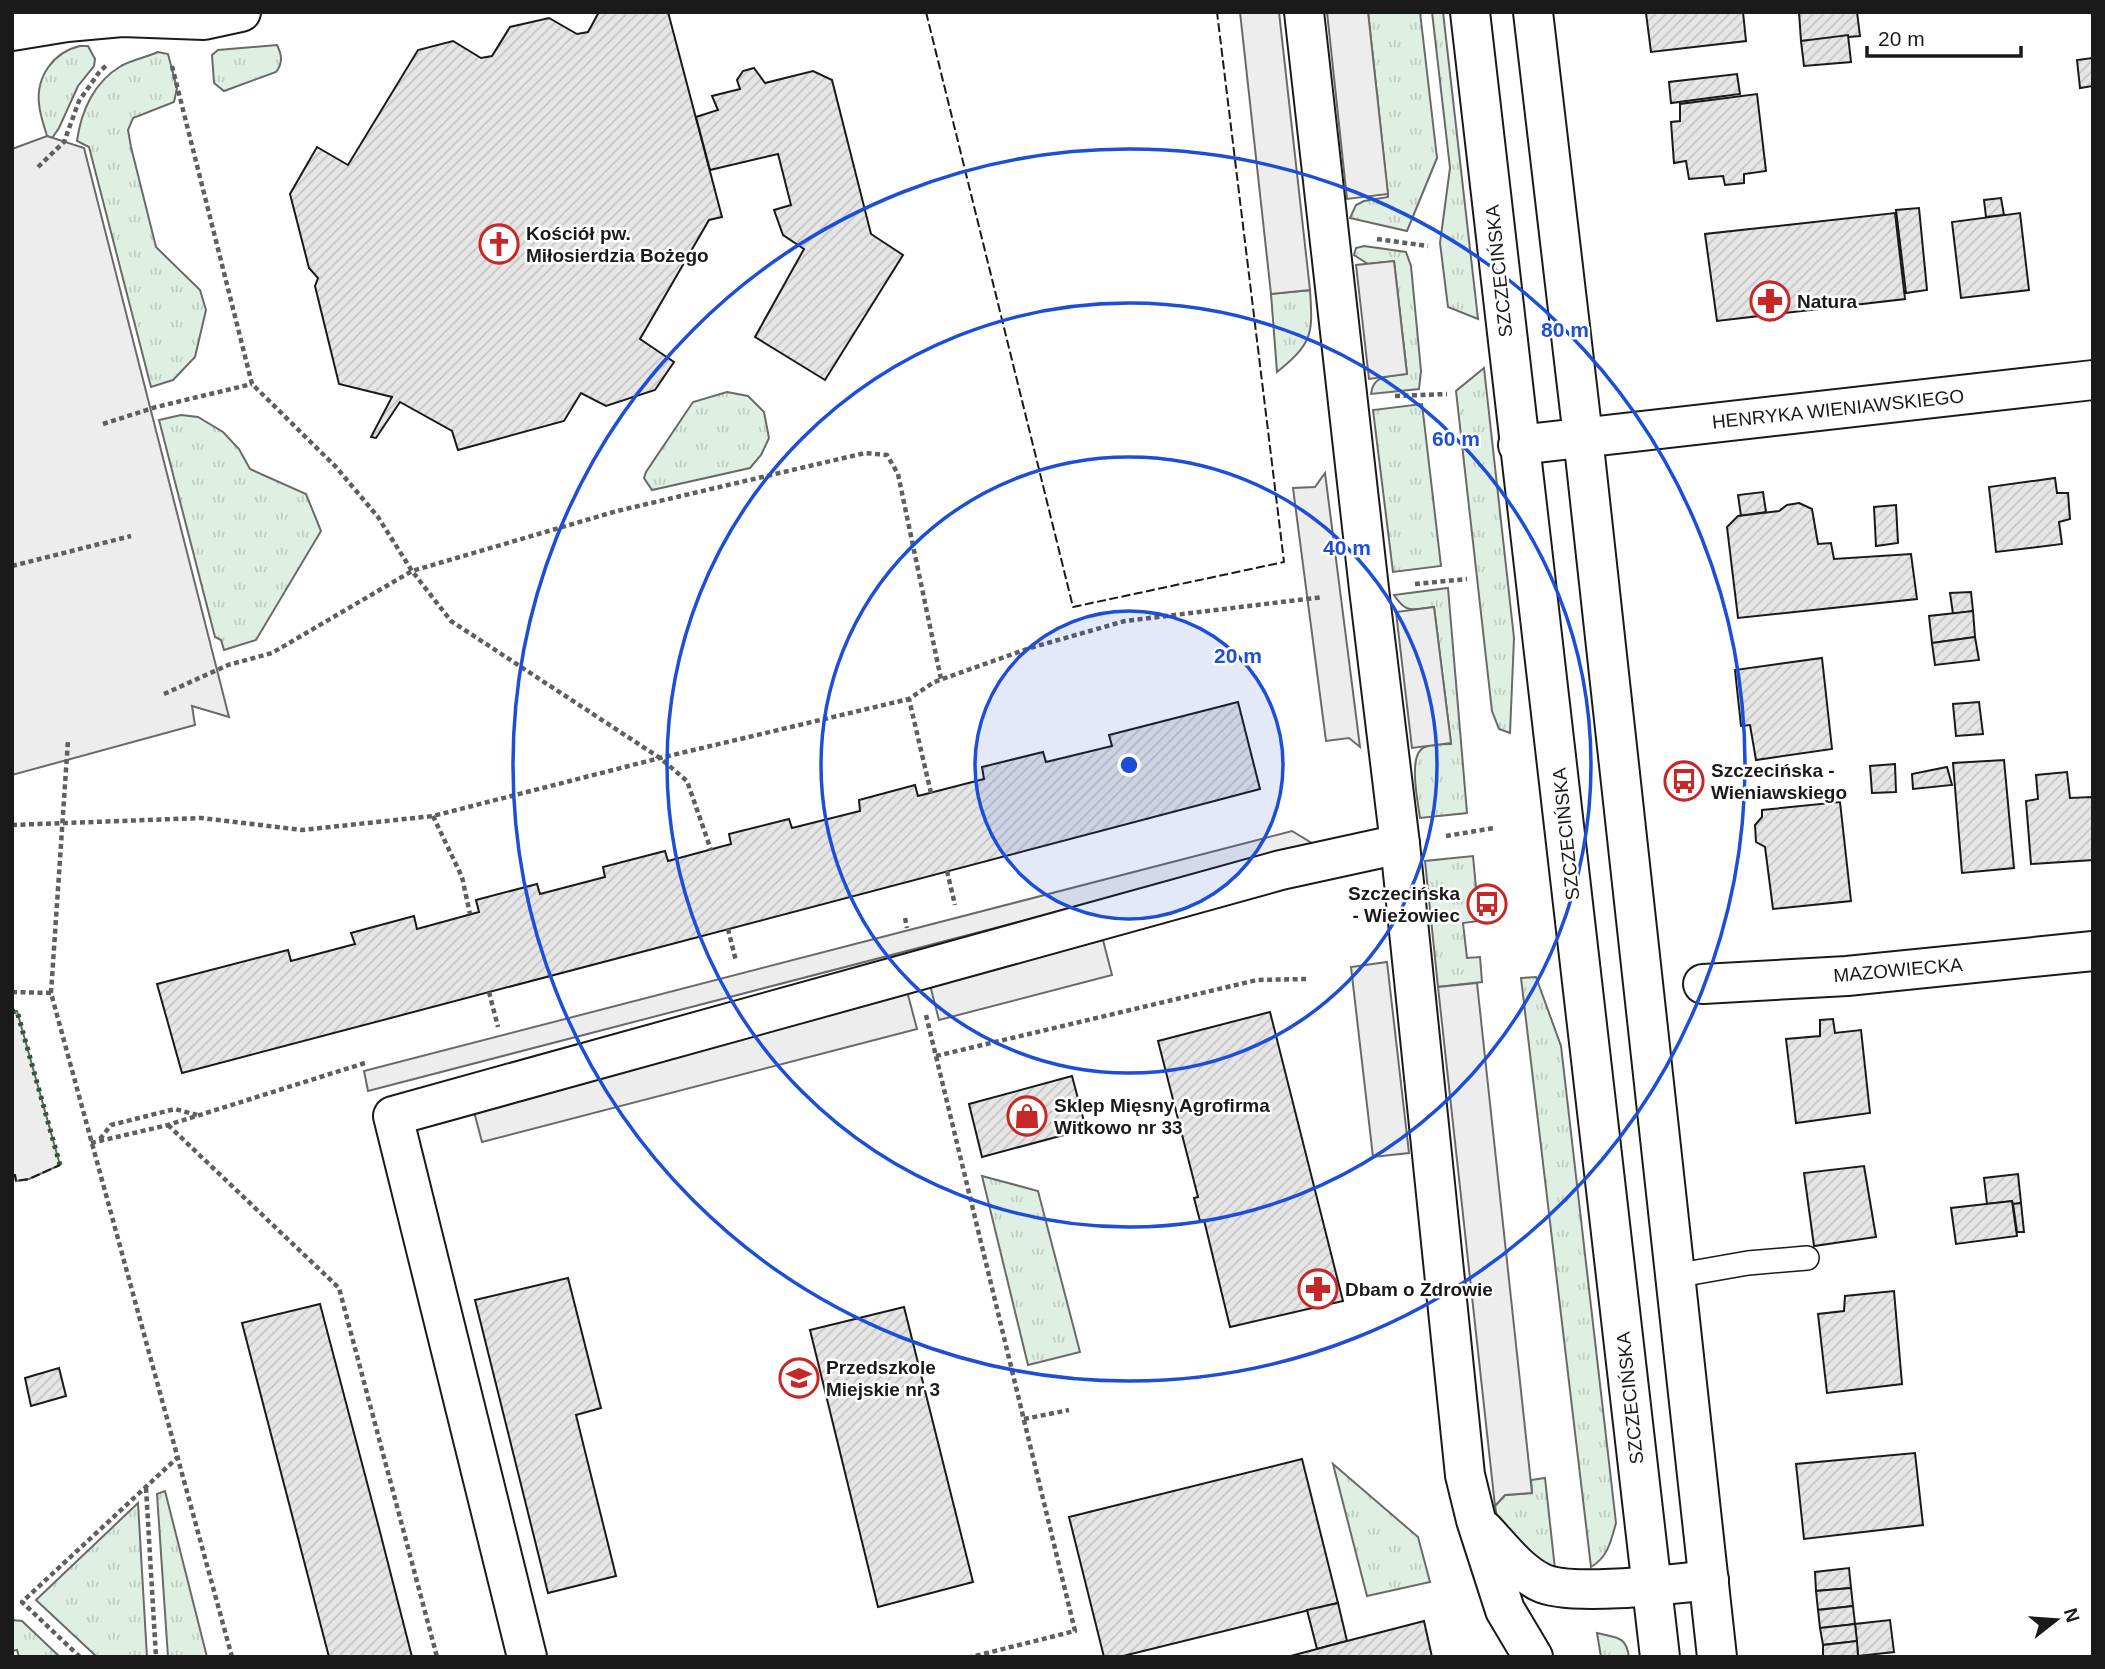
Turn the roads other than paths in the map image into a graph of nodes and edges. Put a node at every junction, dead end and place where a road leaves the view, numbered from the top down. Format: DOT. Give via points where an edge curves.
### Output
graph roads {
  1 [pos="242,12"];
  2 [pos="1304,12"];
  3 [pos="1470,12"];
  4 [pos="1533,12"];
  5 [pos="12,31"];
  6 [pos="2093,380"];
  7 [pos="1583,437"];
  8 [pos="1518,445"];
  9 [pos="1400,844"];
  10 [pos="2093,951"];
  11 [pos="1703,984"];
  12 [pos="1807,1258"];
  13 [pos="1674,1276"];
  14 [pos="1476,1520"];
  15 [pos="1709,1580"];
  16 [pos="1651,1586"];
  17 [pos="527,1657"];
  18 [pos="1533,1657"];
  19 [pos="1660,1657"];
  20 [pos="1717,1657"];
  1 -- 5 [label="street" via="204,20 121,17"];
  2 -- 9 [label="street"];
  3 -- 8 [label="street, SZCZECIŃSKA"];
  4 -- 7 [label="street"];
  6 -- 7 [label="street, HENRYKA WIENIAWSKIEGO"];
  7 -- 8 [label="street, HENRYKA WIENIAWSKIEGO"];
  7 -- 13 [label="street"];
  8 -- 16 [label="street, SZCZECIŃSKA"];
  9 -- 14 [label="street" via="1457,1414"];
  9 -- 17 [label="street" via="1281,870 393,1116"];
  10 -- 11 [label="street, MAZOWIECKA" via="1847,976"];
  12 -- 13 [label="lane"];
  13 -- 15 [label="street"];
  14 -- 16 [label="street" via="1513,1562 1541,1583 1574,1588"];
  14 -- 18 [label="street" via="1505,1610"];
  15 -- 16 [label="street"];
  15 -- 20 [label="street"];
  16 -- 19 [label="street, SZCZECIŃSKA"];
}
